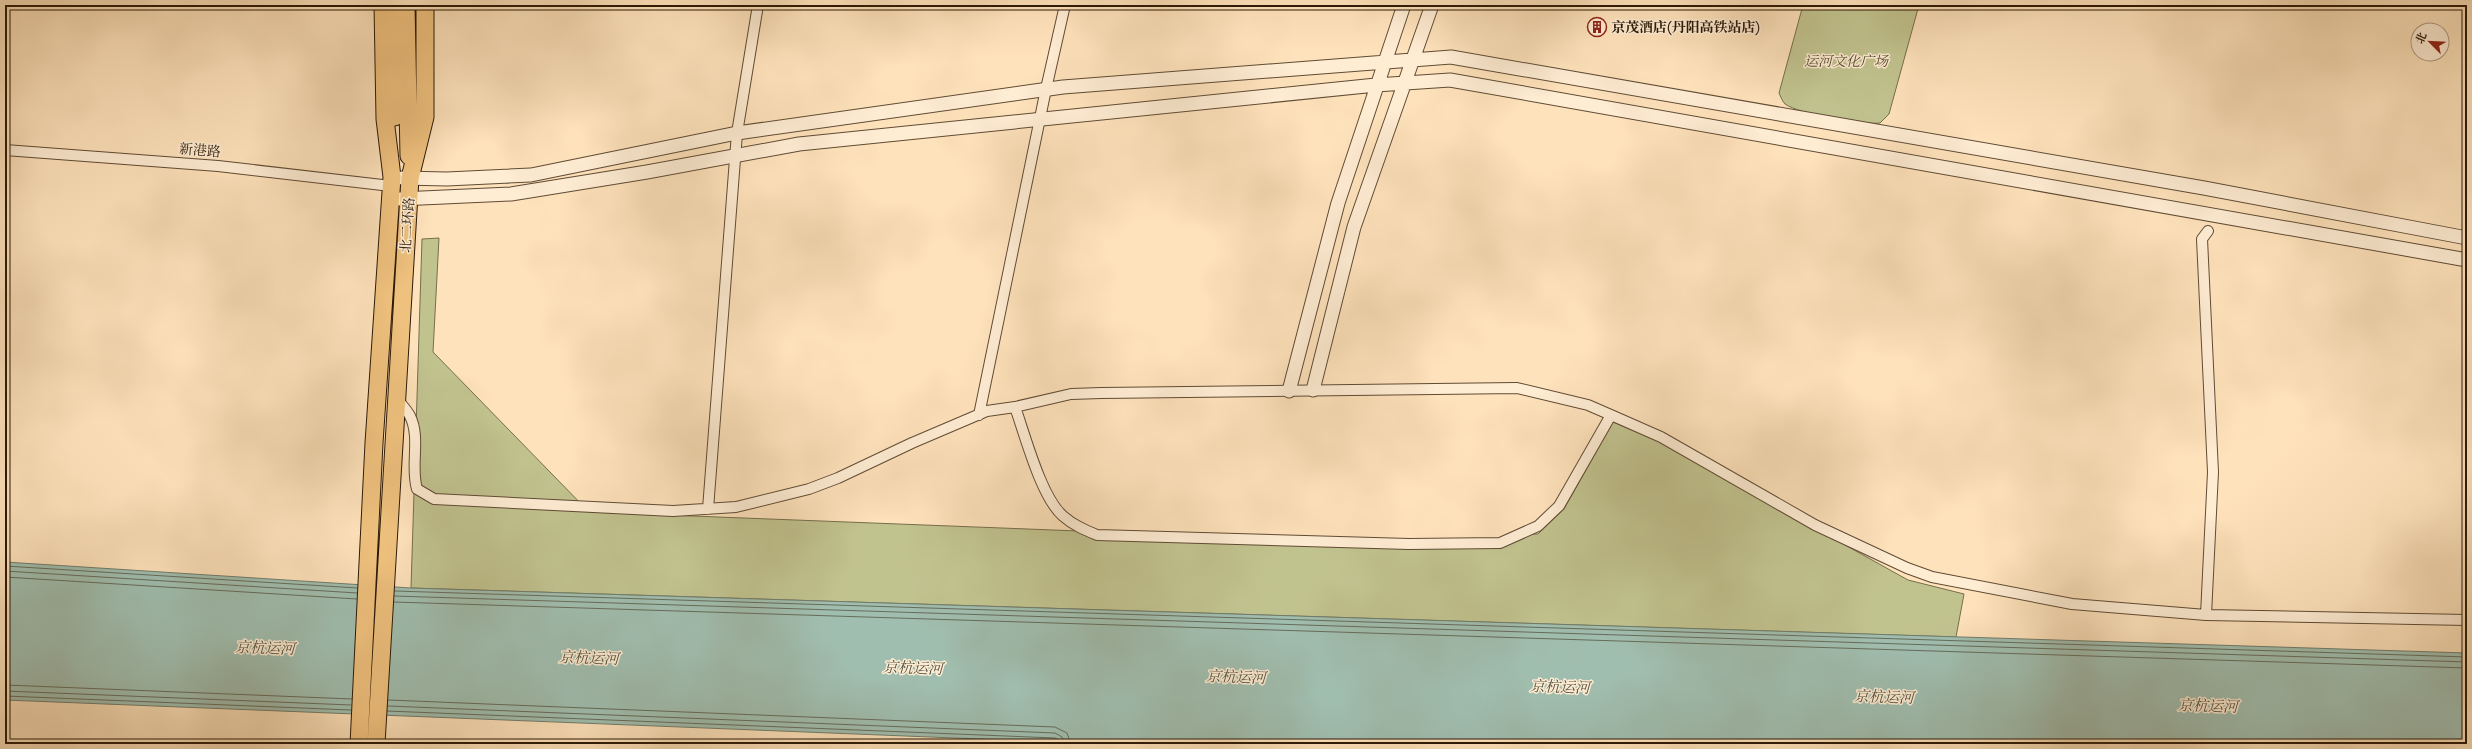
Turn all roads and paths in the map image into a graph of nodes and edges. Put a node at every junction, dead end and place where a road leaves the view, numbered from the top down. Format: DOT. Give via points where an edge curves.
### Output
graph roads {
  1 [pos="382,5"];
  2 [pos="393,5"];
  3 [pos="406,5"];
  4 [pos="425,5"];
  5 [pos="758,5"];
  6 [pos="1065,5"];
  7 [pos="1404,5"];
  8 [pos="1432,5"];
  9 [pos="1412,60"];
  10 [pos="1384,62"];
  11 [pos="1404,83"];
  12 [pos="1376,85"];
  13 [pos="1046,89"];
  14 [pos="1040,120"];
  15 [pos="737,133"];
  16 [pos="5,150"];
  17 [pos="736,156"];
  18 [pos="410,178"];
  19 [pos="391,188"];
  20 [pos="408,199"];
  21 [pos="2208,231"];
  22 [pos="2467,238"];
  23 [pos="2467,260"];
  24 [pos="1313,390"];
  25 [pos="1289,391"];
  26 [pos="396,397"];
  27 [pos="1015,407"];
  28 [pos="1611,414"];
  29 [pos="980,415"];
  30 [pos="708,509"];
  31 [pos="2206,615"];
  32 [pos="2467,620"];
  33 [pos="359,744"];
  34 [pos="376,744"];
  1 -- 19 [label="main road, 北二环路" via="385,119"];
  2 -- 19 [label="main road" via="398,67"];
  3 -- 18 [label="main road"];
  4 -- 18 [label="main road, 北二环路" via="425,117"];
  5 -- 15 [label="street"];
  6 -- 13 [label="street"];
  7 -- 10 [label="street"];
  8 -- 9 [label="street"];
  9 -- 10 [label="street"];
  9 -- 11 [label="street"];
  9 -- 22 [label="street" via="1451,57 2196,187"];
  10 -- 12 [label="street"];
  10 -- 13 [label="street"];
  11 -- 12 [label="street"];
  11 -- 23 [label="street" via="1450,80"];
  11 -- 24 [label="street" via="1354,227"];
  12 -- 14 [label="street"];
  12 -- 25 [label="street" via="1338,203"];
  13 -- 14 [label="street"];
  13 -- 15 [label="street"];
  14 -- 17 [label="street" via="799,144"];
  14 -- 29 [label="street"];
  15 -- 17 [label="street"];
  15 -- 18 [label="street" via="531,175"];
  16 -- 19 [label="street, 新港路" via="218,166"];
  17 -- 20 [label="street" via="512,194"];
  17 -- 30 [label="street"];
  18 -- 19 [label="street"];
  18 -- 20 [label="main road, 北二环路"];
  19 -- 20 [label="street"];
  19 -- 33 [label="main road, 北二环路" via="374,443"];
  20 -- 26 [label="main road, 北二环路"];
  21 -- 31 [label="street" via="2202,239 2213,472"];
  24 -- 25 [label="street"];
  24 -- 28 [label="street" via="1517,388 1588,405"];
  25 -- 27 [label="street" via="1071,394"];
  26 -- 30 [label="street" via="410,416 415,433 413,476 416,489 434,499 673,511"];
  26 -- 34 [label="main road, 北二环路"];
  27 -- 28 [label="street" via="1049,498 1062,515 1078,527 1097,536 1441,545 1500,543 1538,526 1559,506"];
  27 -- 29 [label="street" via="987,411"];
  28 -- 31 [label="street" via="1661,437 1815,525 1932,577 2072,604"];
  29 -- 30 [label="street" via="809,489 736,507"];
  31 -- 32 [label="street"];
}
